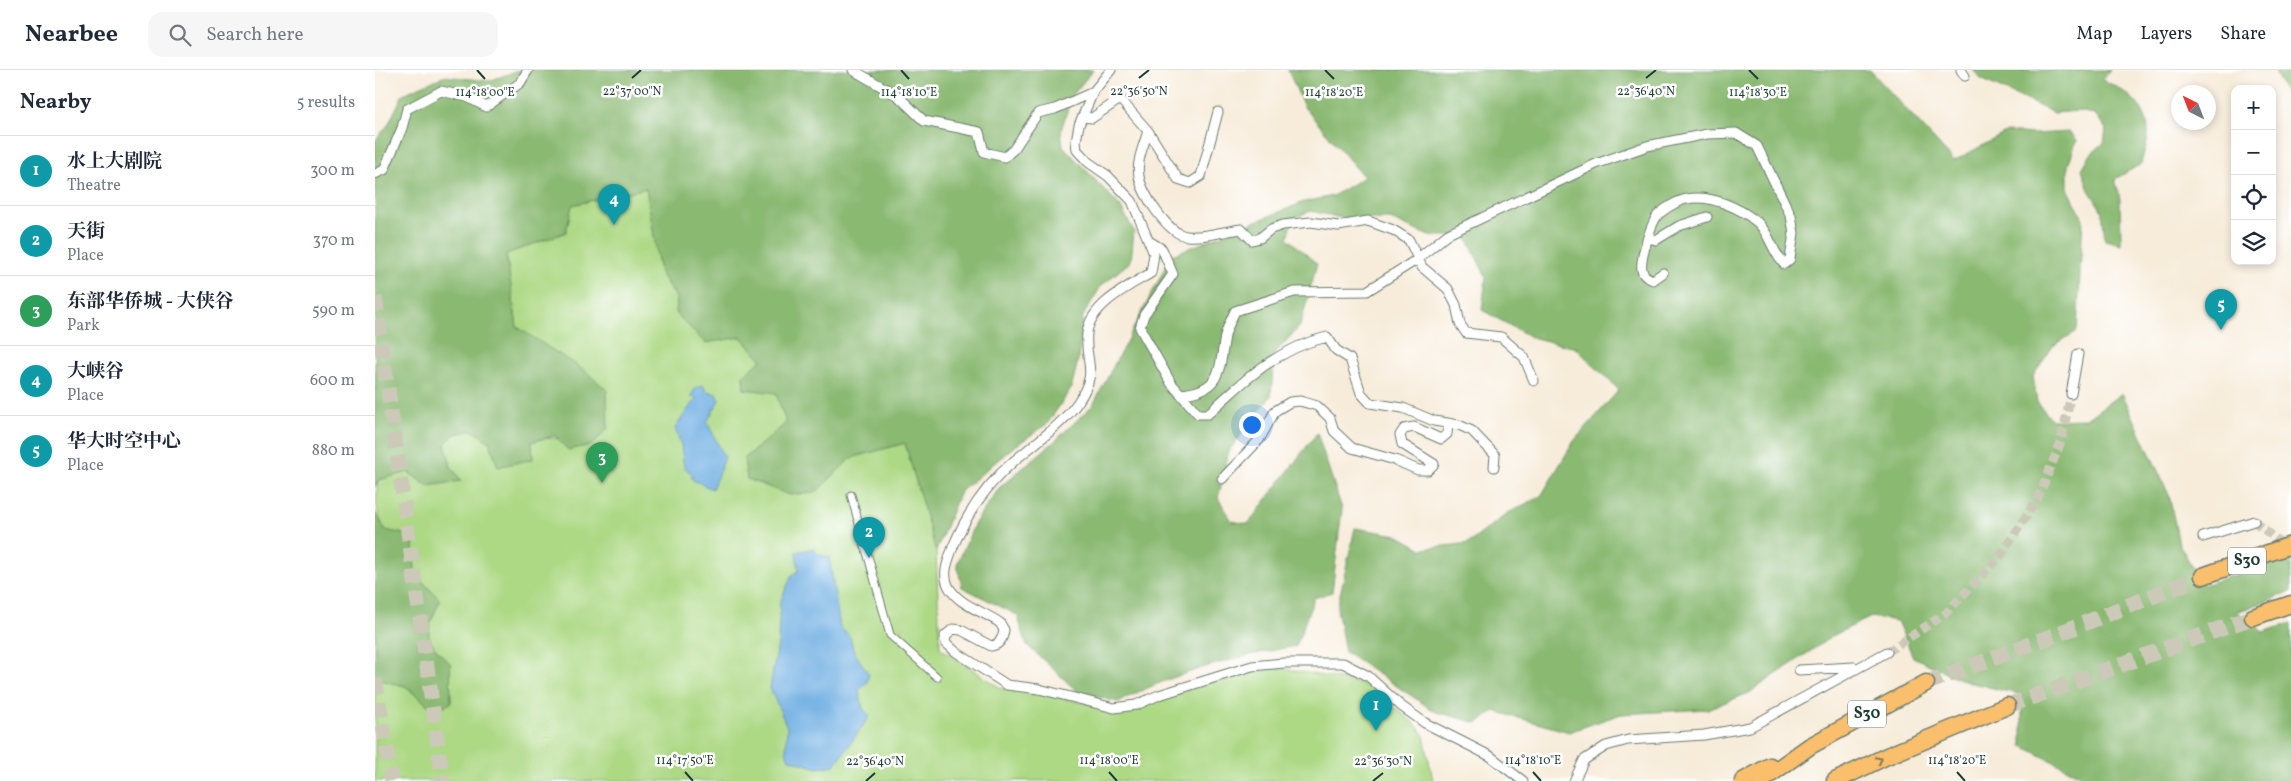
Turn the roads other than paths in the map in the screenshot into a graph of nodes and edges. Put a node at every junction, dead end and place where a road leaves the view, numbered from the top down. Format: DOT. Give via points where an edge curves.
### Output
graph roads {
  1 [pos="528,70"];
  2 [pos="853,70"];
  3 [pos="1111,70"];
  4 [pos="1093,92"];
  5 [pos="1218,112"];
  6 [pos="1083,117"];
  7 [pos="1148,131"];
  8 [pos="375,174"];
  9 [pos="1707,217"];
  10 [pos="1648,238"];
  11 [pos="1149,240"];
  12 [pos="1418,258"];
  13 [pos="1663,273"];
  14 [pos="2078,354"];
  15 [pos="1534,381"];
  16 [pos="1180,394"];
  17 [pos="2071,394"];
  18 [pos="1448,423"];
  19 [pos="1494,467"];
  20 [pos="1222,479"];
  21 [pos="851,495"];
  22 [pos="2254,521"];
  23 [pos="2203,537"];
  24 [pos="2291,545"];
  25 [pos="2203,576"];
  26 [pos="2291,604"];
  27 [pos="2253,617"];
  28 [pos="1887,652"];
  29 [pos="1859,667"];
  30 [pos="1799,670"];
  31 [pos="937,677"];
  32 [pos="1926,683"];
  33 [pos="2007,706"];
  34 [pos="1810,746"];
  35 [pos="1523,781"];
  36 [pos="1574,781"];
  37 [pos="1743,781"];
  38 [pos="1761,781"];
  39 [pos="1835,781"];
  1 -- 8 [label="street" via="520,83 485,107 467,97 441,91 407,109 383,170"];
  2 -- 4 [label="street" via="898,96 924,122 979,132 984,152 1005,157 1038,113"];
  3 -- 4 [label="street"];
  4 -- 6 [label="street"];
  5 -- 7 [label="street" via="1201,176 1190,183 1178,179"];
  6 -- 7 [label="street" via="1092,118 1120,99"];
  6 -- 11 [label="street" via="1076,141 1077,150 1132,201"];
  7 -- 12 [label="street" via="1139,161 1139,177 1153,206 1170,229 1178,233 1187,236 1241,229 1252,240 1283,225 1311,222 1338,226 1368,221 1409,240"];
  9 -- 10 [label="street" via="1679,226 1656,240"];
  10 -- 12 [label="street" via="1659,214 1686,199 1707,199 1739,209 1759,223 1777,258 1784,264 1790,259 1794,233 1791,216 1757,146 1736,133 1707,134 1647,146 1596,164 1448,234"];
  10 -- 13 [label="street" via="1641,268 1644,275 1653,280"];
  11 -- 16 [label="street" via="1162,249 1173,274 1144,315 1139,328"];
  11 -- 35 [label="street" via="1155,254 1151,273 1100,306 1087,332 1091,377 1077,403 984,491 963,524 947,564 946,582 952,592 1000,623 1004,630 1002,639 999,644 991,646 953,629 945,636 946,643 1007,685 1039,689 1114,708 1136,705 1252,666 1343,663 1368,676 1425,723 1490,756"];
  12 -- 15 [label="street" via="1422,267 1448,290 1465,333 1501,338 1524,357"];
  12 -- 16 [label="street" via="1367,291 1294,292 1235,310 1225,333 1222,365 1214,380 1198,393"];
  14 -- 17 [label="street"];
  16 -- 18 [label="street" via="1198,414 1208,414 1261,366 1299,346 1327,337 1336,350 1350,359 1361,393 1370,402 1403,408 1434,421"];
  18 -- 19 [label="street" via="1459,424 1472,431 1495,455"];
  18 -- 20 [label="street" via="1447,434 1441,439 1414,427 1404,429 1400,435 1402,444 1434,464 1428,470 1418,470 1352,448 1334,431 1330,418 1317,406 1290,402 1275,411 1259,440"];
  21 -- 31 [label="street" via="890,634"];
  22 -- 23 [label="street"];
  24 -- 25 [label="highway, S30"];
  26 -- 27 [label="highway"];
  28 -- 29 [label="street"];
  29 -- 30 [label="street"];
  29 -- 36 [label="street" via="1750,727 1615,742 1584,760"];
  32 -- 34 [label="highway, S30"];
  39 -- 33 [label="highway, one-way"];
  34 -- 37 [label="highway"];
  34 -- 38 [label="highway, S30"];
}
